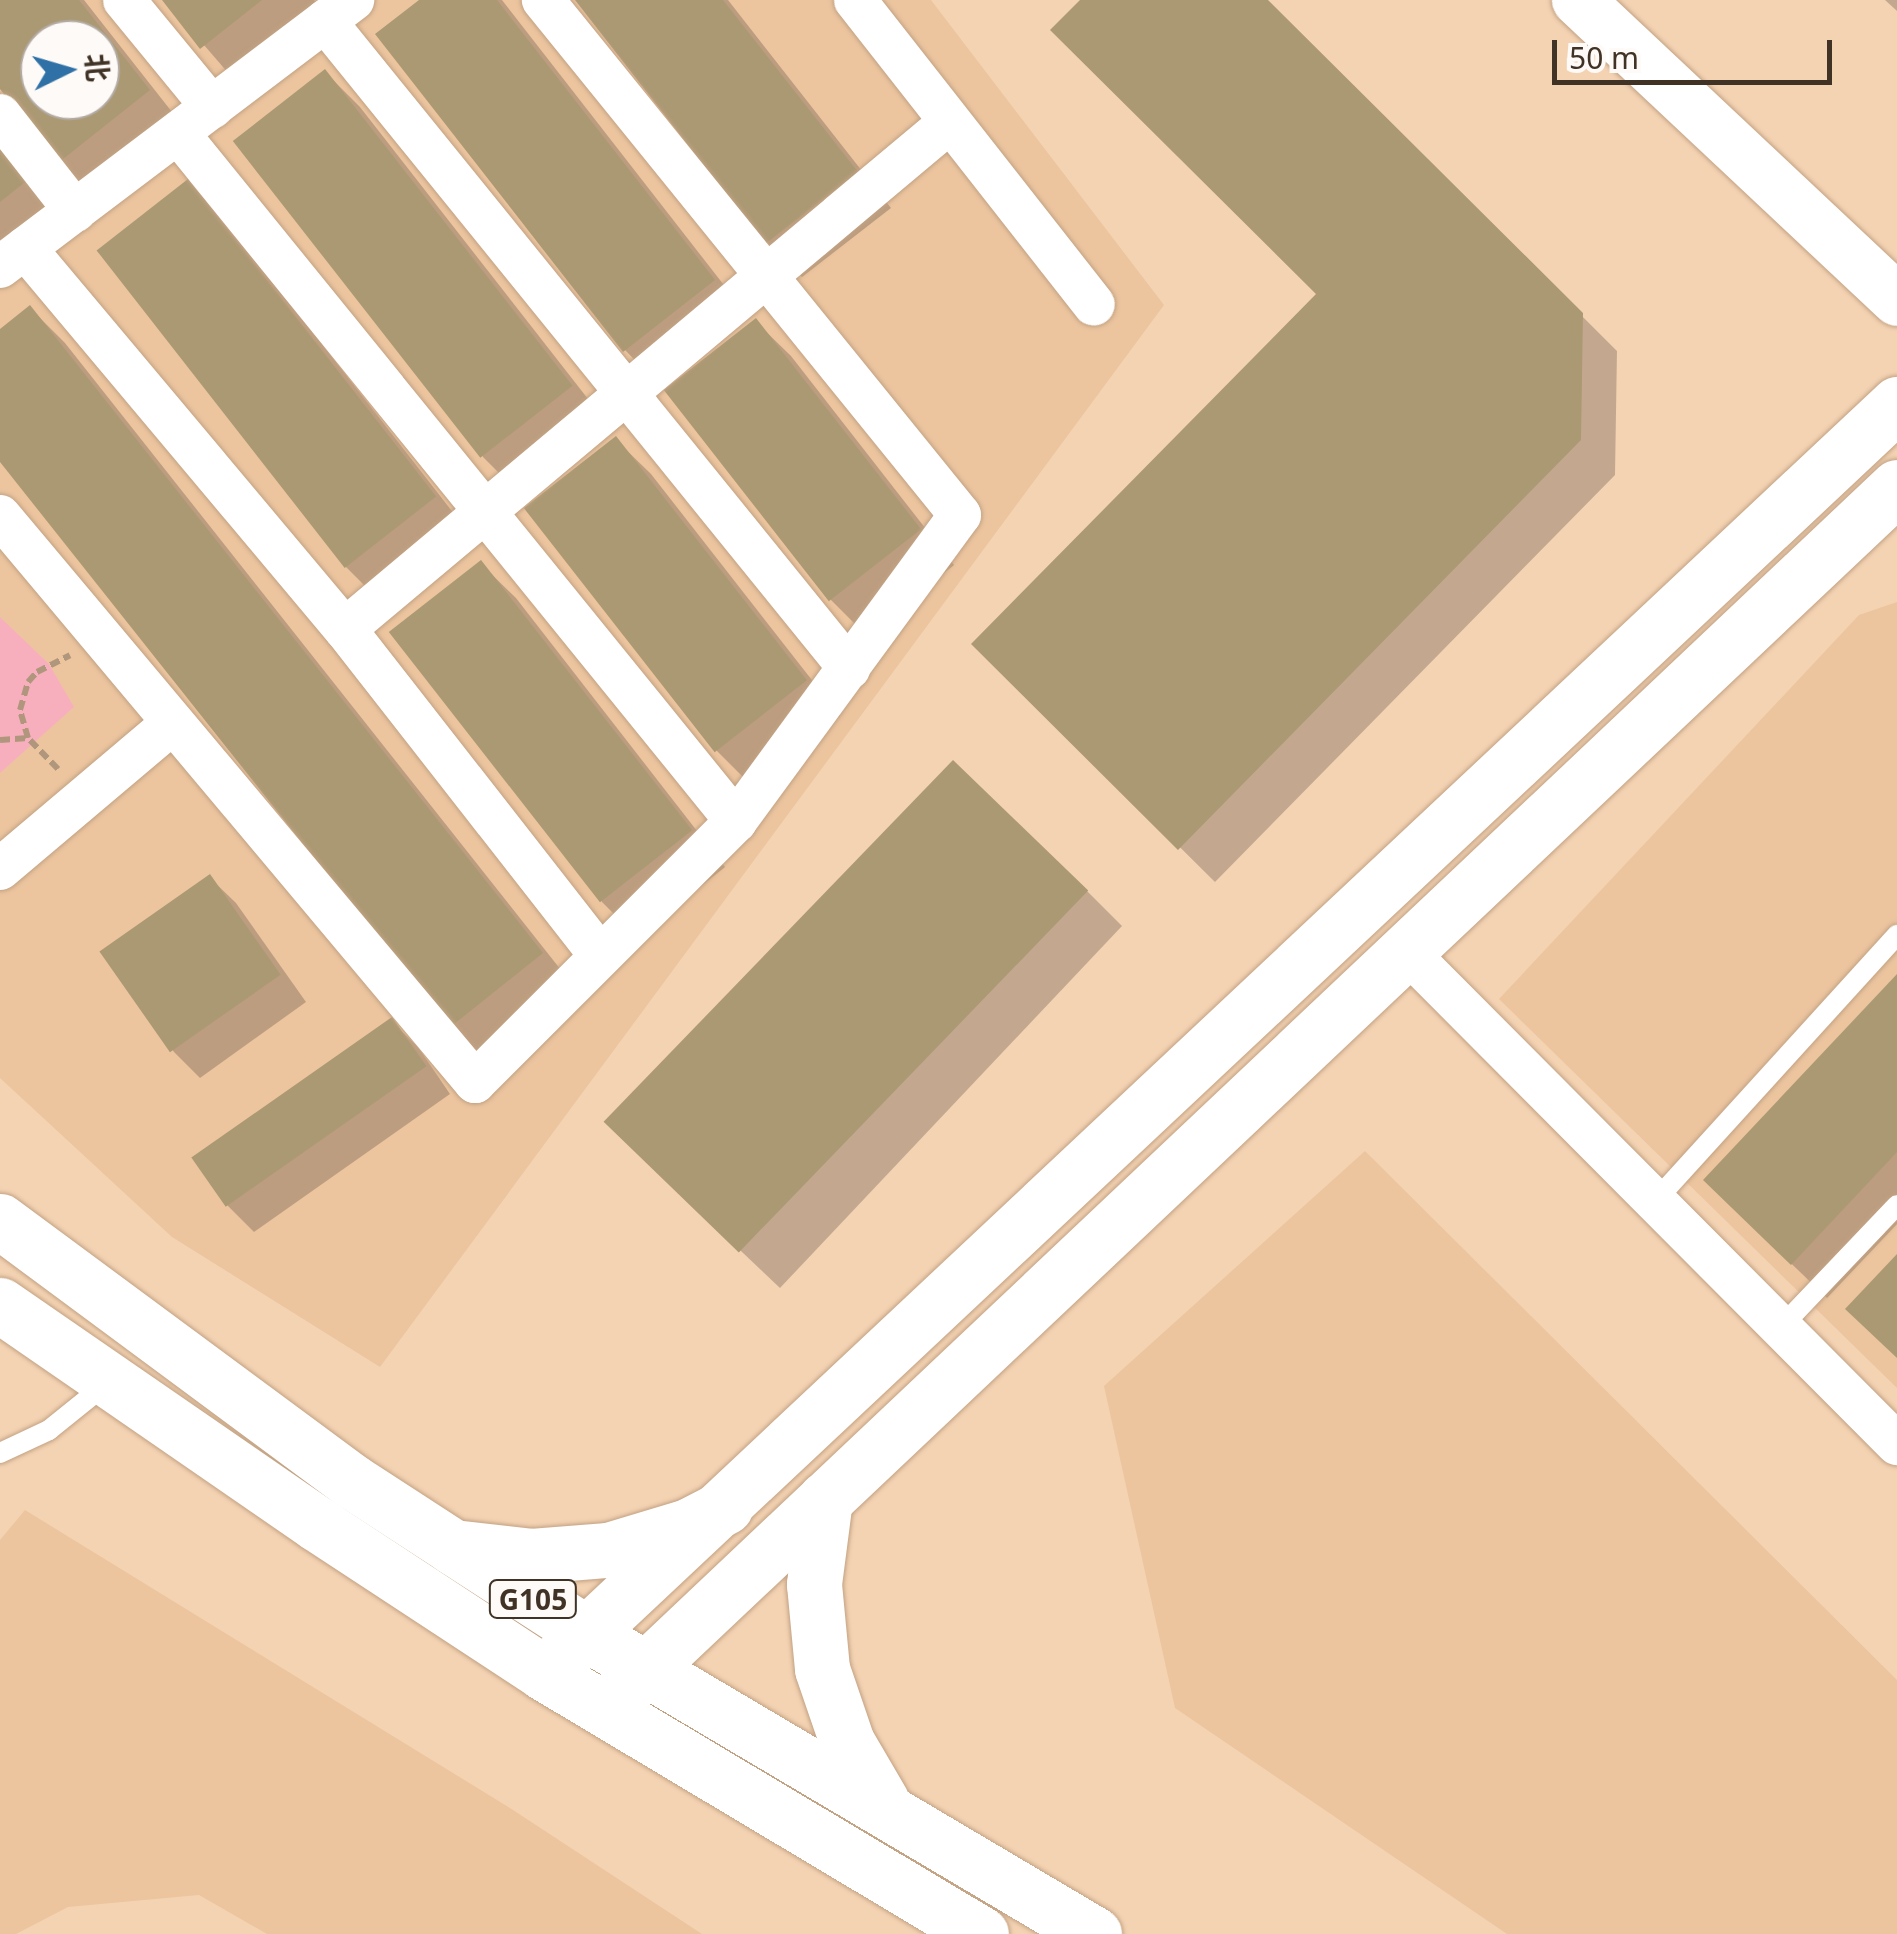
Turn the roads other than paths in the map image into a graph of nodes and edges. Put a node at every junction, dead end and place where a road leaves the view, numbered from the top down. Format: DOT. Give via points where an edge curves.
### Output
graph roads {
  1 [pos="124,0"];
  2 [pos="543,0"];
  3 [pos="855,0"];
  4 [pos="1578,0"];
  5 [pos="339,11"];
  6 [pos="212,107"];
  7 [pos="0,115"];
  8 [pos="950,122"];
  9 [pos="178,133"];
  10 [pos="75,211"];
  11 [pos="12,258"];
  12 [pos="766,276"];
  13 [pos="1897,300"];
  14 [pos="1094,305"];
  15 [pos="624,396"];
  16 [pos="1897,404"];
  17 [pos="1897,487"];
  18 [pos="486,512"];
  19 [pos="0,516"];
  20 [pos="345,630"];
  21 [pos="849,668"];
  22 [pos="174,723"];
  23 [pos="736,821"];
  24 [pos="0,869"];
  25 [pos="1897,936"];
  26 [pos="1406,951"];
  27 [pos="599,954"];
  28 [pos="1655,1201"];
  29 [pos="1897,1205"];
  30 [pos="0,1222"];
  31 [pos="0,1305"];
  32 [pos="1781,1327"];
  33 [pos="109,1382"];
  34 [pos="1897,1444"];
  35 [pos="0,1453"];
  36 [pos="826,1499"];
  37 [pos="725,1507"];
  38 [pos="453,1547"];
  39 [pos="589,1635"];
  40 [pos="646,1669"];
  41 [pos="544,1673"];
  42 [pos="605,1708"];
  43 [pos="887,1808"];
  44 [pos="981,1934"];
  45 [pos="1094,1934"];
  1 -- 6 [label="street"];
  2 -- 12 [label="street"];
  3 -- 8 [label="street"];
  4 -- 13 [label="street"];
  5 -- 6 [label="street"];
  5 -- 15 [label="street"];
  6 -- 9 [label="street"];
  7 -- 10 [label="street"];
  8 -- 12 [label="street"];
  8 -- 14 [label="street"];
  9 -- 10 [label="street"];
  9 -- 18 [label="street"];
  10 -- 11 [label="street"];
  11 -- 20 [label="street"];
  12 -- 15 [label="street"];
  12 -- 21 [label="street" via="960,515"];
  15 -- 18 [label="street"];
  15 -- 21 [label="street"];
  16 -- 37 [label="main road"];
  17 -- 26 [label="main road"];
  18 -- 20 [label="street"];
  18 -- 23 [label="street"];
  19 -- 22 [label="street"];
  20 -- 27 [label="street"];
  21 -- 23 [label="street"];
  22 -- 24 [label="street"];
  22 -- 27 [label="street" via="475,1082"];
  23 -- 27 [label="street"];
  25 -- 28 [label="lane"];
  26 -- 28 [label="street"];
  26 -- 36 [label="main road"];
  28 -- 32 [label="street"];
  29 -- 32 [label="lane"];
  30 -- 38 [label="main road, G105" via="353,1482"];
  31 -- 33 [label="main road, G105"];
  32 -- 34 [label="street"];
  33 -- 35 [label="lane" via="49,1430"];
  33 -- 41 [label="main road, G105"];
  36 -- 40 [label="main road"];
  36 -- 43 [label="main road" via="814,1584 822,1669 847,1742"];
  37 -- 38 [label="main road" via="649,1540 589,1552 530,1556"];
  37 -- 39 [label="main road"];
  38 -- 39 [label="main road, G105"];
  39 -- 40 [label="main road, G105"];
  39 -- 41 [label="main road"];
  40 -- 42 [label="main road"];
  40 -- 43 [label="main road, G105"];
  41 -- 42 [label="main road, G105"];
  42 -- 44 [label="main road, G105"];
  43 -- 45 [label="main road, G105"];
}
